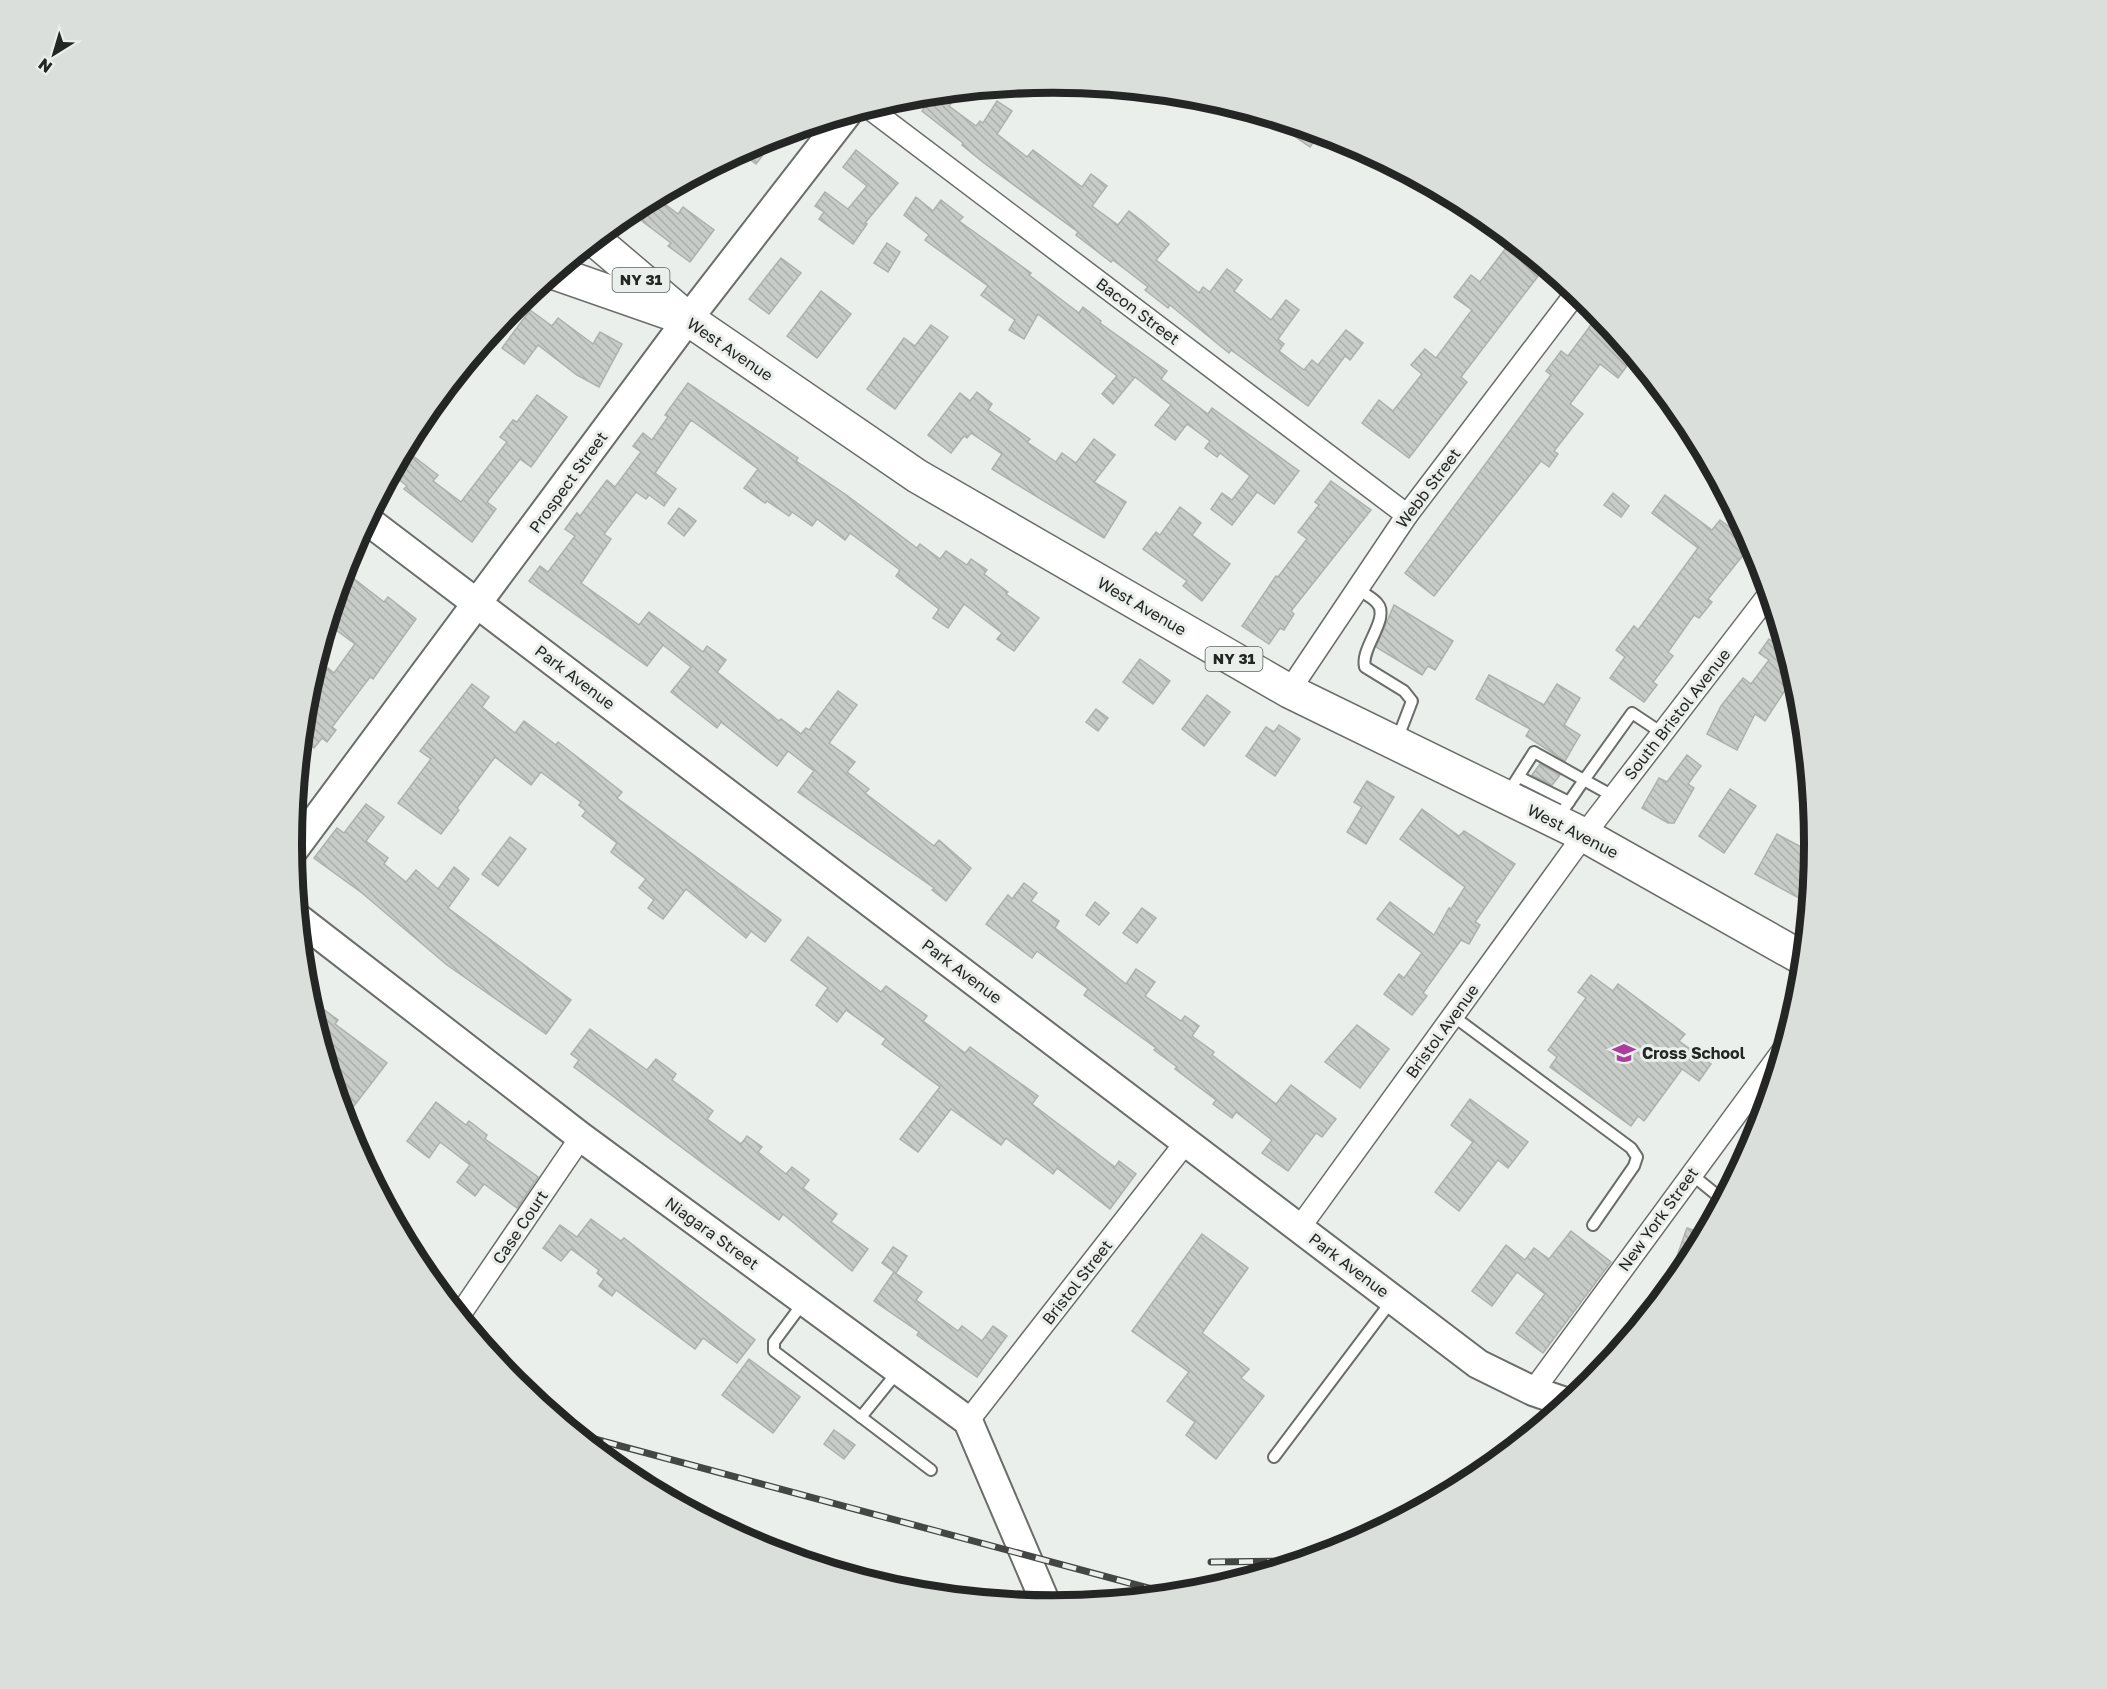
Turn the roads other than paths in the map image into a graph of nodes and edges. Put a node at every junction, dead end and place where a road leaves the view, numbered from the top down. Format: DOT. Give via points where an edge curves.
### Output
graph roads {
  1 [pos="877,114"];
  2 [pos="838,125"];
  3 [pos="601,245"];
  4 [pos="562,276"];
  5 [pos="1571,300"];
  6 [pos="688,319"];
  7 [pos="1407,515"];
  8 [pos="374,525"];
  9 [pos="1357,589"];
  10 [pos="1764,601"];
  11 [pos="478,604"];
  12 [pos="1289,691"];
  13 [pos="1662,733"];
  14 [pos="1396,743"];
  15 [pos="1584,780"];
  16 [pos="1512,787"];
  17 [pos="1613,796"];
  18 [pos="1570,819"];
  19 [pos="302,838"];
  20 [pos="307,925"];
  21 [pos="1797,955"];
  22 [pos="1453,1016"];
  23 [pos="1771,1065"];
  24 [pos="581,1137"];
  25 [pos="1186,1142"];
  26 [pos="1691,1174"];
  27 [pos="1717,1195"];
  28 [pos="1593,1225"];
  29 [pos="1300,1227"];
  30 [pos="1394,1299"];
  31 [pos="805,1301"];
  32 [pos="463,1310"];
  33 [pos="899,1370"];
  34 [pos="1533,1391"];
  35 [pos="1559,1400"];
  36 [pos="861,1417"];
  37 [pos="968,1421"];
  38 [pos="1274,1457"];
  39 [pos="931,1470"];
  40 [pos="1043,1596"];
  1 -- 7 [label="street, Bacon Street"];
  2 -- 6 [label="street, Prospect Street"];
  3 -- 6 [label="main road, NY 31"];
  4 -- 6 [label="main road, West Avenue"];
  5 -- 7 [label="street, Webb Street"];
  6 -- 11 [label="street, Prospect Street"];
  6 -- 12 [label="main road, West Avenue / NY 31" via="917,476"];
  7 -- 9 [label="street, Webb Street"];
  8 -- 11 [label="street, Park Avenue"];
  9 -- 12 [label="street, Webb Street"];
  9 -- 14 [label="lane" via="1382,610 1363,660 1370,672 1404,691 1412,701"];
  10 -- 13 [label="street, South Bristol Avenue"];
  11 -- 19 [label="street, Prospect Street"];
  11 -- 25 [label="street, Park Avenue"];
  12 -- 14 [label="main road, West Avenue / NY 31"];
  13 -- 15 [label="lane" via="1632,713"];
  13 -- 17 [label="street, South Bristol Avenue"];
  14 -- 16 [label="main road, West Avenue / NY 31"];
  15 -- 16 [label="lane" via="1534,752"];
  15 -- 17 [label="lane"];
  15 -- 18 [label="lane"];
  16 -- 18 [label="main road, West Avenue / NY 31"];
  17 -- 18 [label="street, South Bristol Avenue"];
  18 -- 21 [label="main road, West Avenue / NY 31"];
  18 -- 22 [label="street, Bristol Avenue"];
  20 -- 24 [label="street, Niagara Street"];
  22 -- 28 [label="lane" via="1631,1148 1636,1157 1634,1166"];
  22 -- 29 [label="street, Bristol Avenue"];
  23 -- 26 [label="street, New York Street"];
  24 -- 31 [label="street, Niagara Street"];
  24 -- 32 [label="street, Case Court"];
  25 -- 29 [label="street, Park Avenue"];
  25 -- 37 [label="street, Bristol Street"];
  26 -- 27 [label="lane"];
  26 -- 34 [label="street, New York Street"];
  29 -- 30 [label="street, Park Avenue"];
  30 -- 34 [label="street, Park Avenue" via="1478,1364"];
  30 -- 38 [label="lane"];
  31 -- 33 [label="street, Niagara Street"];
  31 -- 36 [label="lane" via="774,1342 774,1351"];
  33 -- 36 [label="lane"];
  33 -- 37 [label="street, Niagara Street"];
  34 -- 35 [label="street, Park Avenue"];
  36 -- 39 [label="lane"];
  37 -- 40 [label="street"];
}
